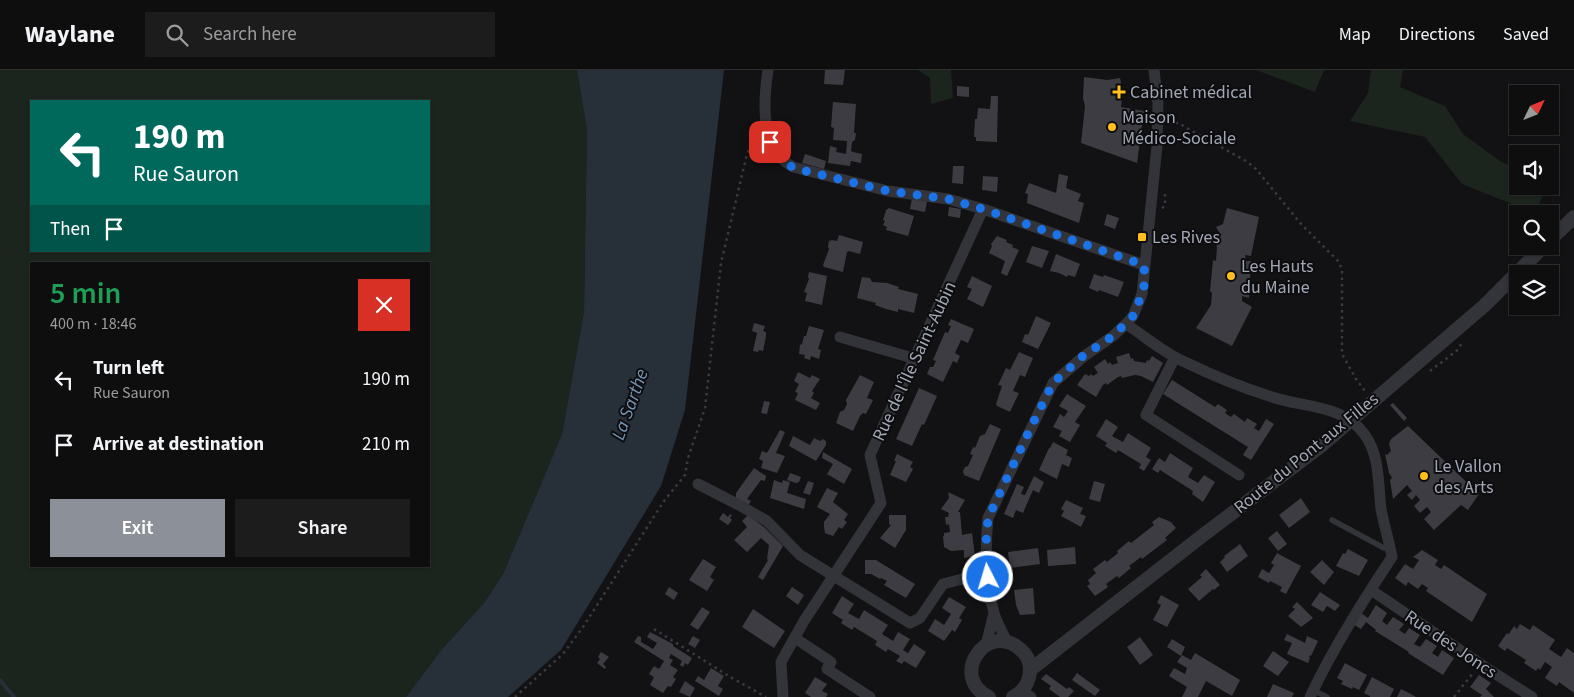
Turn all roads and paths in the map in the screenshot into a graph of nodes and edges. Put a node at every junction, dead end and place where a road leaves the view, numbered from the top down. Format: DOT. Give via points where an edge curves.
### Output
graph roads {
  1 [pos="768,70"];
  2 [pos="1154,70"];
  3 [pos="764,109"];
  4 [pos="1169,123"];
  5 [pos="983,209"];
  6 [pos="1574,217"];
  7 [pos="1559,231"];
  8 [pos="1535,255"];
  9 [pos="1144,265"];
  10 [pos="1126,324"];
  11 [pos="840,338"];
  12 [pos="1175,357"];
  13 [pos="916,358"];
  14 [pos="1373,401"];
  15 [pos="1350,421"];
  16 [pos="1239,475"];
  17 [pos="698,484"];
  18 [pos="1332,520"];
  19 [pos="1390,547"];
  20 [pos="834,576"];
  21 [pos="988,577"];
  22 [pos="1370,590"];
  23 [pos="994,613"];
  24 [pos="654,629"];
  25 [pos="795,638"];
  26 [pos="1007,642"];
  27 [pos="986,645"];
  28 [pos="1057,648"];
  29 [pos="1023,652"];
  30 [pos="1479,663"];
  31 [pos="1030,670"];
  32 [pos="974,681"];
  33 [pos="1311,694"];
  34 [pos="1022,695"];
  35 [pos="515,697"];
  36 [pos="766,697"];
  37 [pos="783,697"];
  38 [pos="870,697"];
  39 [pos="972,697"];
  40 [pos="989,697"];
  41 [pos="1327,697"];
  42 [pos="1454,697"];
  43 [pos="1532,697"];
  1 -- 3 [label="street"];
  2 -- 9 [label="street" via="1158,103 1156,146"];
  3 -- 5 [label="street" via="770,142 793,168"];
  3 -- 35 [label="path" via="747,154 721,263 705,408 684,475 583,627 562,654"];
  4 -- 14 [label="path" via="1178,123 1256,169 1301,224 1338,261 1342,269 1342,354"];
  5 -- 9 [label="street"];
  5 -- 13 [label="street, Rue de l'Île Saint-Aubin"];
  6 -- 7 [label="street"];
  8 -- 14 [label="street, Route du Pont aux Filles" via="1485,305"];
  9 -- 10 [label="street" via="1142,294"];
  10 -- 12 [label="street"];
  10 -- 21 [label="street" via="1053,383 988,518"];
  11 -- 13 [label="street"];
  12 -- 15 [label="street" via="1273,398 1327,408"];
  12 -- 16 [label="street" via="1146,415"];
  13 -- 20 [label="street, Rue de l'Île Saint-Aubin" via="870,454 881,503"];
  14 -- 15 [label="street, Route du Pont aux Filles"];
  15 -- 19 [label="street" via="1370,443 1379,475 1381,510"];
  15 -- 28 [label="street, Route du Pont aux Filles"];
  17 -- 20 [label="street" via="767,521 800,555"];
  18 -- 19 [label="lane" via="1384,548"];
  19 -- 22 [label="street" via="1392,557"];
  20 -- 21 [label="street" via="910,624 920,618 943,584"];
  20 -- 25 [label="street, Rue de l'Île Saint-Aubin"];
  21 -- 23 [label="street"];
  22 -- 30 [label="street, Rue des Joncs"];
  22 -- 33 [label="street"];
  23 -- 26 [label="street"];
  23 -- 27 [label="street"];
  24 -- 36 [label="path"];
  25 -- 37 [label="street, Rue de l'Île Saint-Aubin" via="781,662"];
  25 -- 38 [label="street" via="831,662 827,669"];
  26 -- 27 [label="street"];
  26 -- 29 [label="street"];
  27 -- 32 [label="street" via="973,661"];
  28 -- 29 [label="street, Route du Pont aux Filles"];
  28 -- 31 [label="street, Route du Pont aux Filles"];
  29 -- 31 [label="street"];
  30 -- 42 [label="path"];
  30 -- 43 [label="street, Rue des Joncs"];
  31 -- 34 [label="street"];
  32 -- 39 [label="street"];
  32 -- 40 [label="street"];
  33 -- 41 [label="lane"];
}
